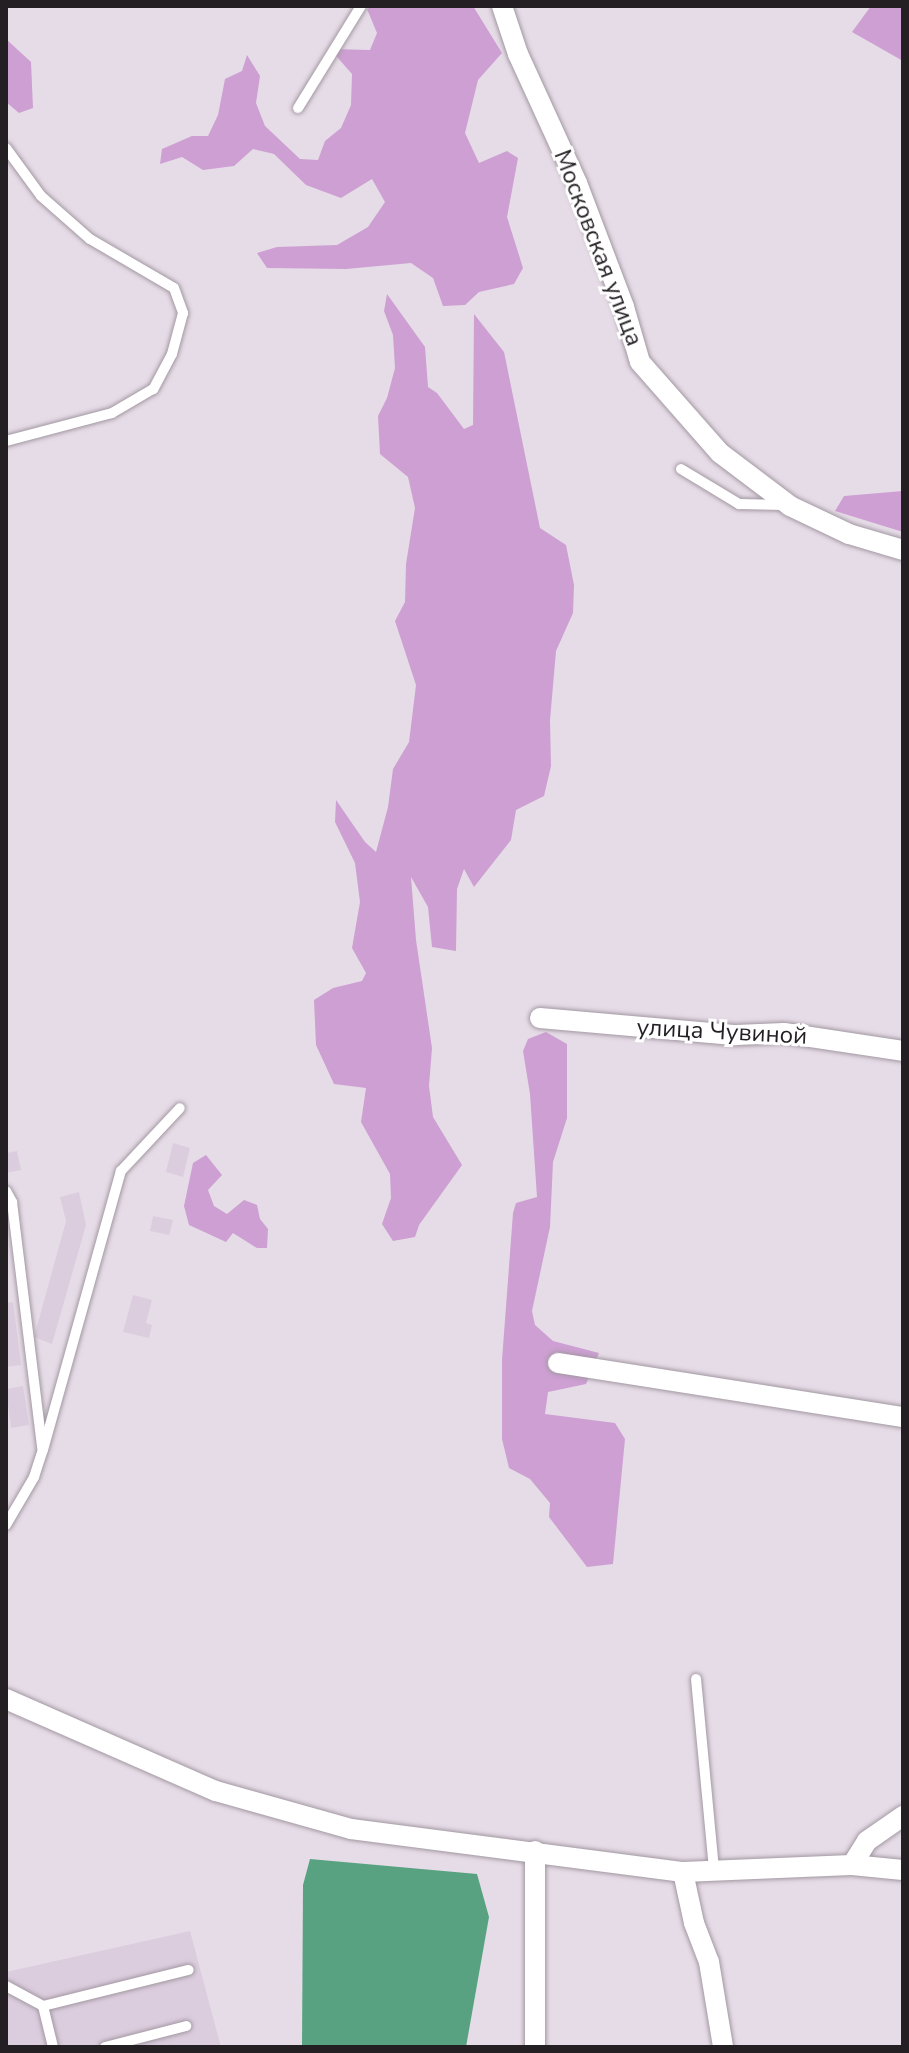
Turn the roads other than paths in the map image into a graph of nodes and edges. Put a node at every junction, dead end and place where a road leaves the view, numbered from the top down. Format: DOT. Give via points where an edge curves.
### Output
graph roads {
  1 [pos="361,6"];
  2 [pos="502,6"];
  3 [pos="298,108"];
  4 [pos="6,148"];
  5 [pos="6,441"];
  6 [pos="681,469"];
  7 [pos="790,506"];
  8 [pos="903,550"];
  9 [pos="540,1018"];
  10 [pos="903,1051"];
  11 [pos="180,1108"];
  12 [pos="6,1191"];
  13 [pos="558,1363"];
  14 [pos="903,1417"];
  15 [pos="43,1450"];
  16 [pos="6,1525"];
  17 [pos="696,1679"];
  18 [pos="6,1699"];
  19 [pos="903,1816"];
  20 [pos="535,1851"];
  21 [pos="852,1865"];
  22 [pos="714,1870"];
  23 [pos="903,1870"];
  24 [pos="683,1872"];
  25 [pos="189,1970"];
  26 [pos="6,1986"];
  27 [pos="43,2006"];
  28 [pos="186,2026"];
  29 [pos="53,2047"];
  30 [pos="105,2047"];
  31 [pos="535,2047"];
  32 [pos="723,2047"];
  1 -- 3 [label="lane"];
  2 -- 7 [label="street, Московская улица" via="577,183 640,362 720,453"];
  4 -- 5 [label="lane" via="41,196 90,239 174,288 183,313 172,354 153,389 112,413"];
  6 -- 7 [label="lane" via="739,504"];
  7 -- 8 [label="street, Московская улица" via="849,534"];
  9 -- 10 [label="street, улица Чувиной" via="736,1035 784,1033"];
  11 -- 15 [label="lane" via="121,1171"];
  12 -- 15 [label="lane" via="12,1202"];
  13 -- 14 [label="street"];
  15 -- 16 [label="lane"];
  17 -- 22 [label="lane"];
  18 -- 20 [label="street" via="216,1791 336,1825"];
  19 -- 21 [label="street" via="867,1841"];
  20 -- 24 [label="street"];
  20 -- 31 [label="street"];
  21 -- 22 [label="street"];
  21 -- 23 [label="street"];
  22 -- 24 [label="street"];
  24 -- 32 [label="street" via="709,1962"];
  25 -- 27 [label="lane"];
  26 -- 27 [label="lane"];
  27 -- 29 [label="lane"];
  28 -- 30 [label="lane"];
}
